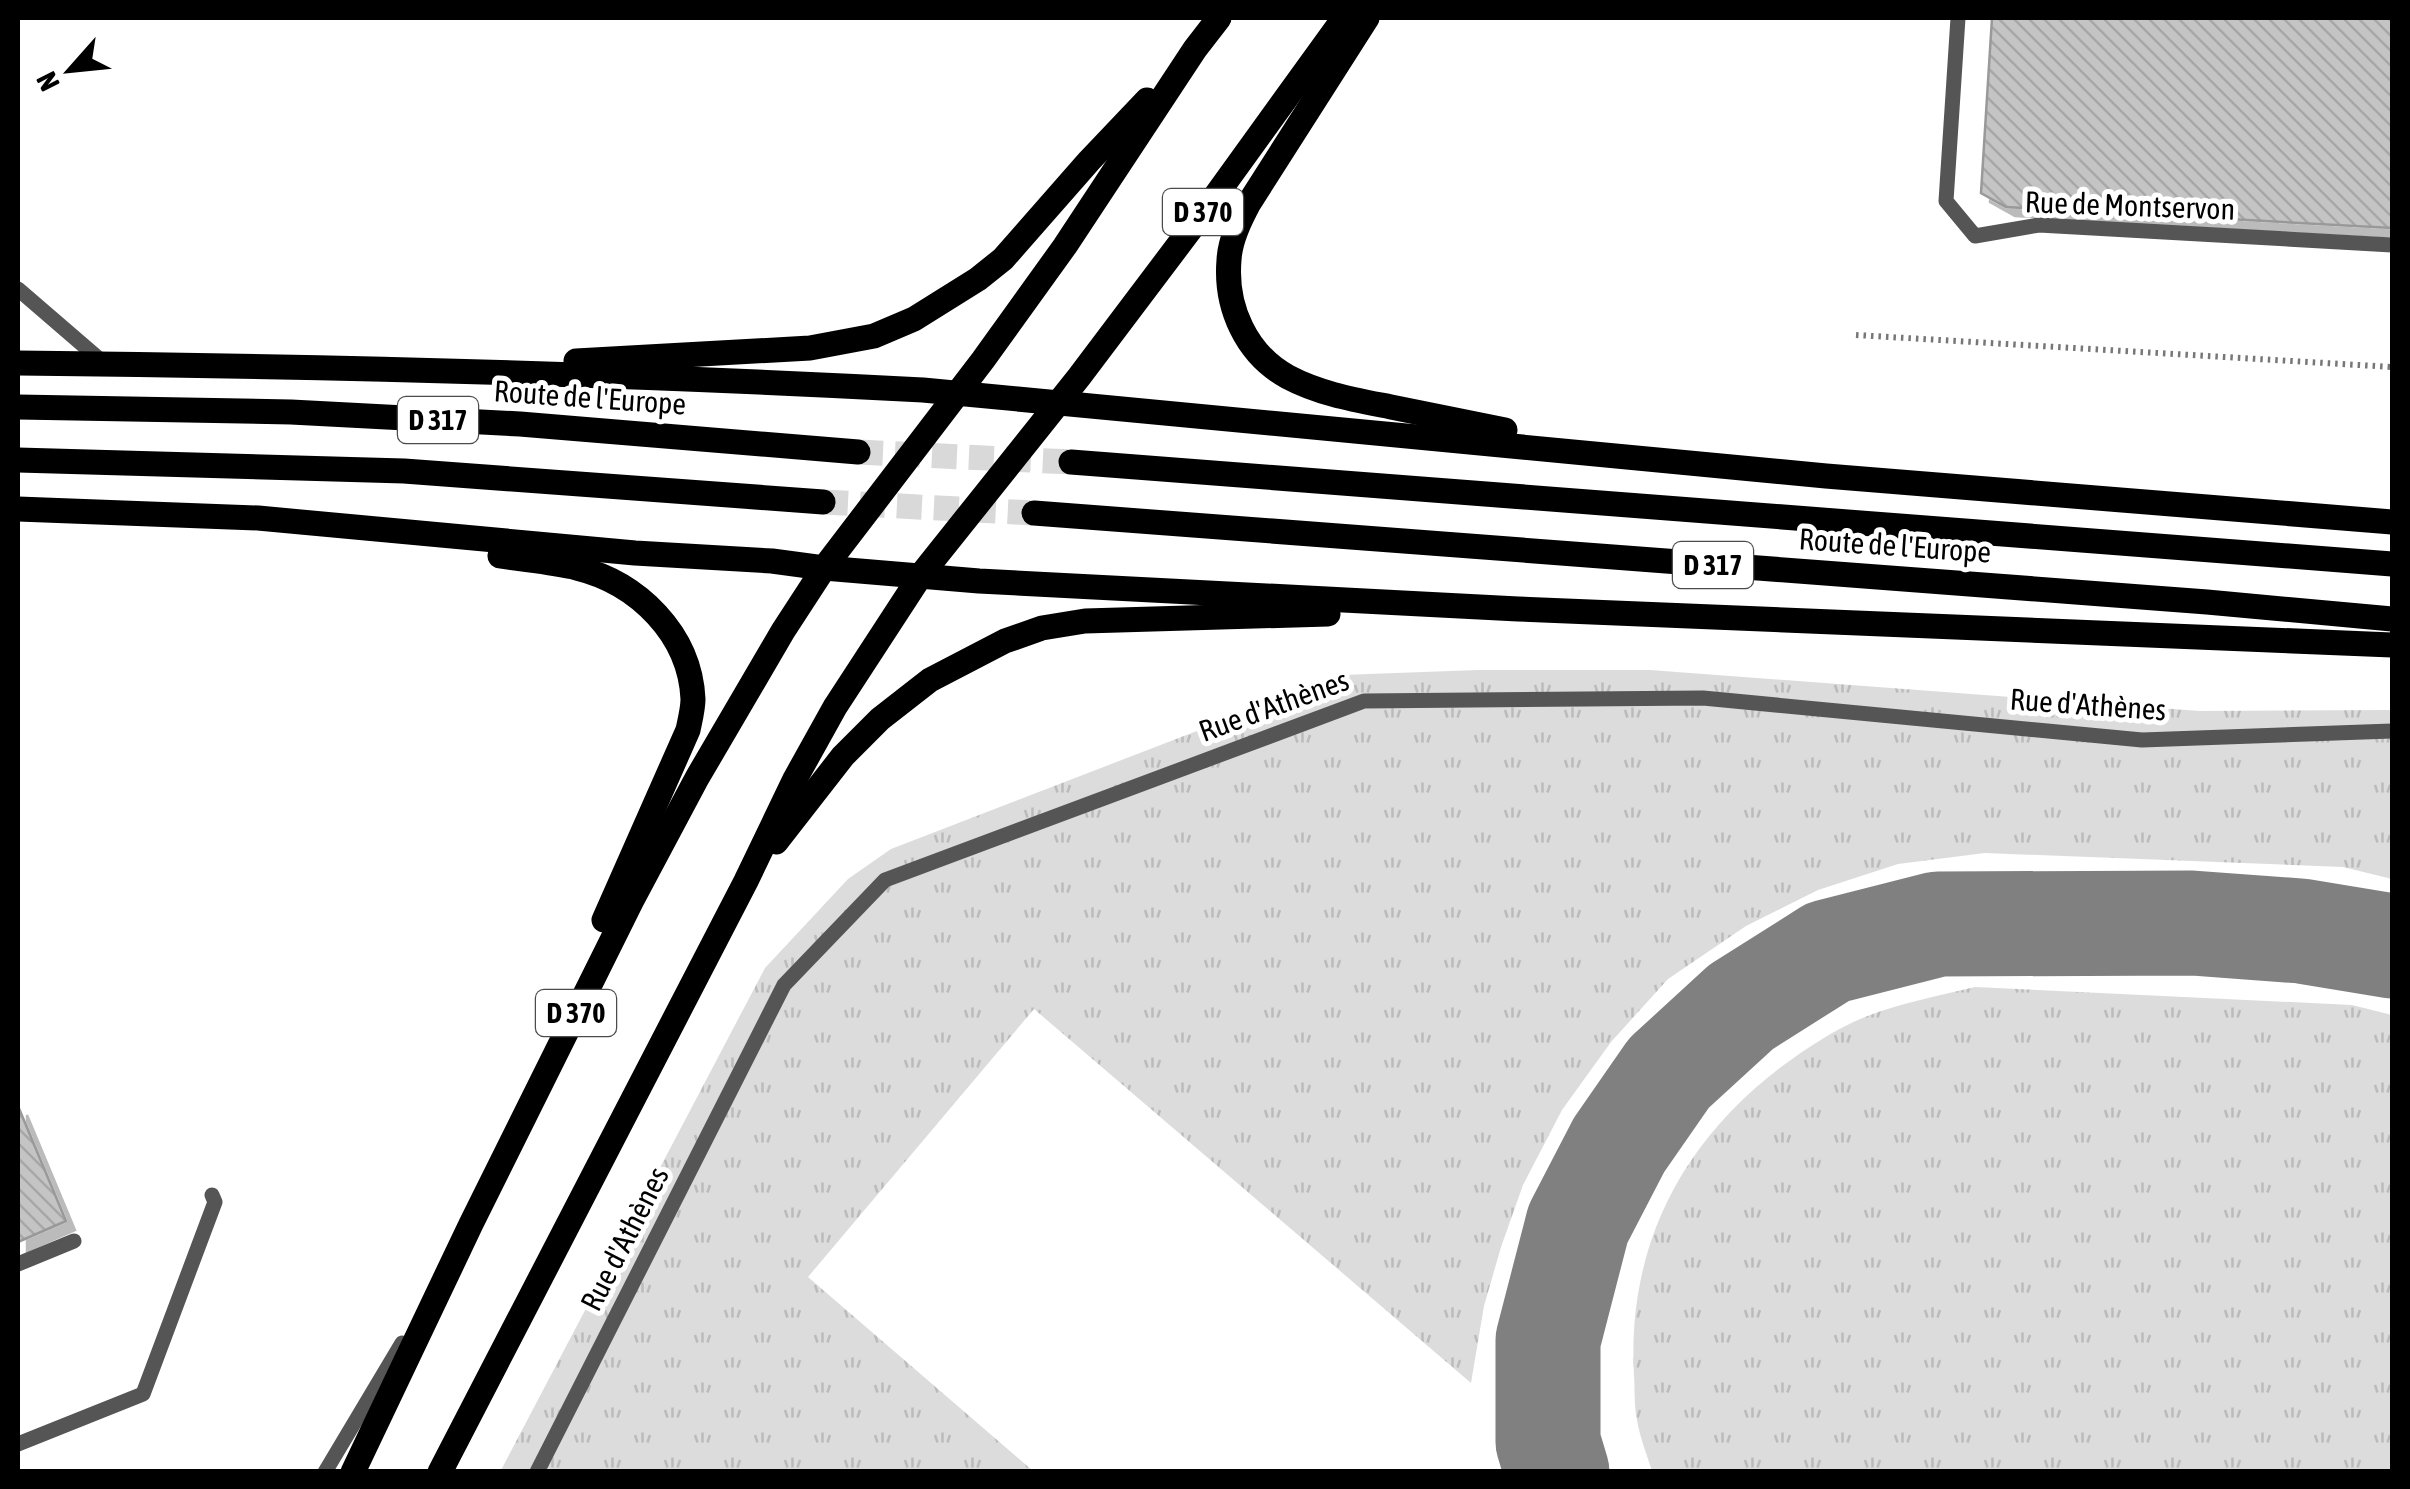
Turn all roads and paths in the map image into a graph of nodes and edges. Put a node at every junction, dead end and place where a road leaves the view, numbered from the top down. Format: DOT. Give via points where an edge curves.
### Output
graph roads {
  1 [pos="1219,18"];
  2 [pos="1344,18"];
  3 [pos="1367,18"];
  4 [pos="1958,18"];
  5 [pos="1195,49"];
  6 [pos="2392,245"];
  7 [pos="18,289"];
  8 [pos="1856,335"];
  9 [pos="18,362"];
  10 [pos="105,364"];
  11 [pos="2392,367"];
  12 [pos="386,370"];
  13 [pos="957,393"];
  14 [pos="1058,403"];
  15 [pos="18,406"];
  16 [pos="858,452"];
  17 [pos="1632,456"];
  18 [pos="18,460"];
  19 [pos="1071,462"];
  20 [pos="823,502"];
  21 [pos="18,509"];
  22 [pos="1034,513"];
  23 [pos="258,518"];
  24 [pos="2392,522"];
  25 [pos="2392,564"];
  26 [pos="824,568"];
  27 [pos="920,575"];
  28 [pos="1518,608"];
  29 [pos="2392,620"];
  30 [pos="2392,645"];
  31 [pos="2392,731"];
  32 [pos="746,881"];
  33 [pos="212,1195"];
  34 [pos="469,1231"];
  35 [pos="74,1241"];
  36 [pos="18,1264"];
  37 [pos="18,1444"];
  38 [pos="325,1472"];
  39 [pos="354,1472"];
  40 [pos="440,1472"];
  41 [pos="537,1472"];
  1 -- 5 [label="main road, D 370"];
  2 -- 14 [label="main road, D 370"];
  3 -- 17 [label="main road" via="1238,226 1228,258 1230,293 1250,344 1286,376 1340,397"];
  4 -- 6 [label="lane, Rue de Montservon" via="1946,201 1974,236 2039,225"];
  5 -- 12 [label="main road" via="1003,259 914,320 852,342 810,348"];
  5 -- 13 [label="main road, D 370" via="1065,246"];
  7 -- 10 [label="lane"];
  8 -- 11 [label="path"];
  9 -- 10 [label="main road"];
  10 -- 12 [label="main road"];
  12 -- 13 [label="main road"];
  13 -- 14 [label="main road"];
  13 -- 26 [label="main road, D 370"];
  14 -- 17 [label="main road"];
  14 -- 27 [label="main road, D 370"];
  15 -- 16 [label="main road, Route de l'Europe / D 317" via="520,424"];
  17 -- 24 [label="main road"];
  18 -- 20 [label="main road, D 317" via="404,472"];
  19 -- 25 [label="main road, Route de l'Europe / D 317"];
  21 -- 23 [label="main road"];
  22 -- 29 [label="main road, Route de l'Europe / D 317"];
  23 -- 26 [label="main road"];
  23 -- 34 [label="main road" via="578,568 616,582 655,612 688,671 694,701 688,730"];
  26 -- 27 [label="main road"];
  26 -- 34 [label="main road, D 370" via="664,840"];
  27 -- 28 [label="main road"];
  27 -- 32 [label="main road, D 370" via="835,707"];
  28 -- 30 [label="main road"];
  28 -- 32 [label="main road" via="1085,621 1042,628 930,680 880,719"];
  31 -- 41 [label="lane, Rue d'Athènes" via="2142,740 1702,698 1364,701 885,880 784,985"];
  32 -- 40 [label="main road, D 370"];
  33 -- 37 [label="lane" via="215,1202 143,1394"];
  34 -- 38 [label="lane"];
  34 -- 39 [label="main road, D 370"];
  35 -- 36 [label="lane"];
}
